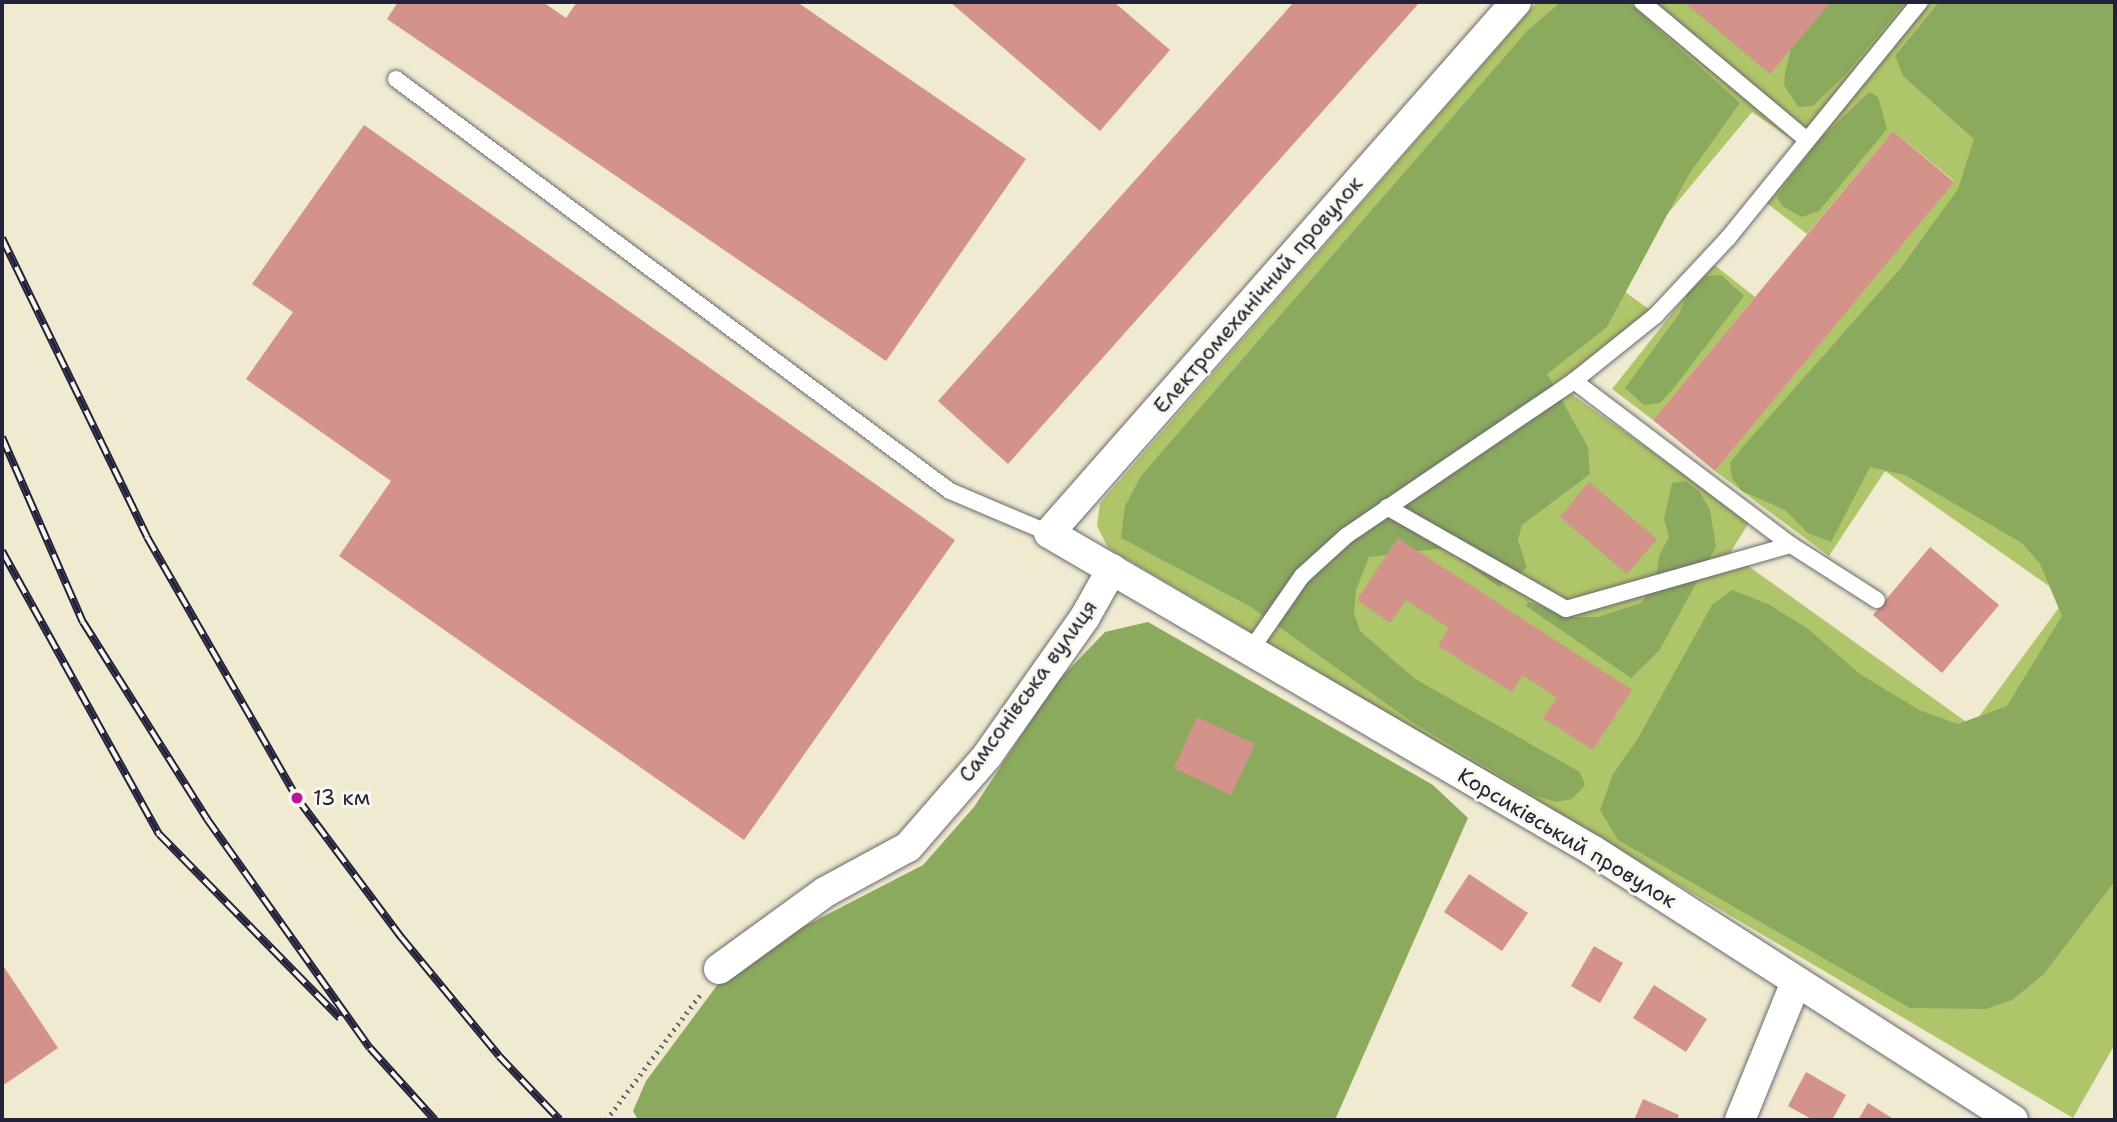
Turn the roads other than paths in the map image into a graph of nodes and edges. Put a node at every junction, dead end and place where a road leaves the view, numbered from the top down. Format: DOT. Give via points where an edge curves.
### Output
graph roads {
  1 [pos="1516,2"];
  2 [pos="1642,2"];
  3 [pos="1920,2"];
  4 [pos="396,79"];
  5 [pos="1807,140"];
  6 [pos="1574,381"];
  7 [pos="1387,507"];
  8 [pos="1049,533"];
  9 [pos="1791,545"];
  10 [pos="1112,569"];
  11 [pos="1877,600"];
  12 [pos="1250,651"];
  13 [pos="719,969"];
  14 [pos="1796,982"];
  15 [pos="1740,1120"];
  16 [pos="2013,1120"];
  1 -- 8 [label="street, Електромеханічний провулок"];
  2 -- 5 [label="lane"];
  3 -- 5 [label="lane"];
  4 -- 8 [label="lane" via="950,491"];
  5 -- 6 [label="lane" via="1656,315"];
  6 -- 7 [label="lane"];
  6 -- 9 [label="lane"];
  7 -- 9 [label="lane" via="1566,609"];
  7 -- 12 [label="lane" via="1302,576"];
  8 -- 10 [label="street"];
  9 -- 11 [label="lane"];
  10 -- 12 [label="street, Корсиківський провулок"];
  10 -- 13 [label="street, Самсонівська вулиця" via="1085,617 987,756 908,847 825,892"];
  12 -- 14 [label="street, Корсиківський провулок" via="1592,850"];
  14 -- 15 [label="street"];
  14 -- 16 [label="street, Корсиківський провулок"];
}
